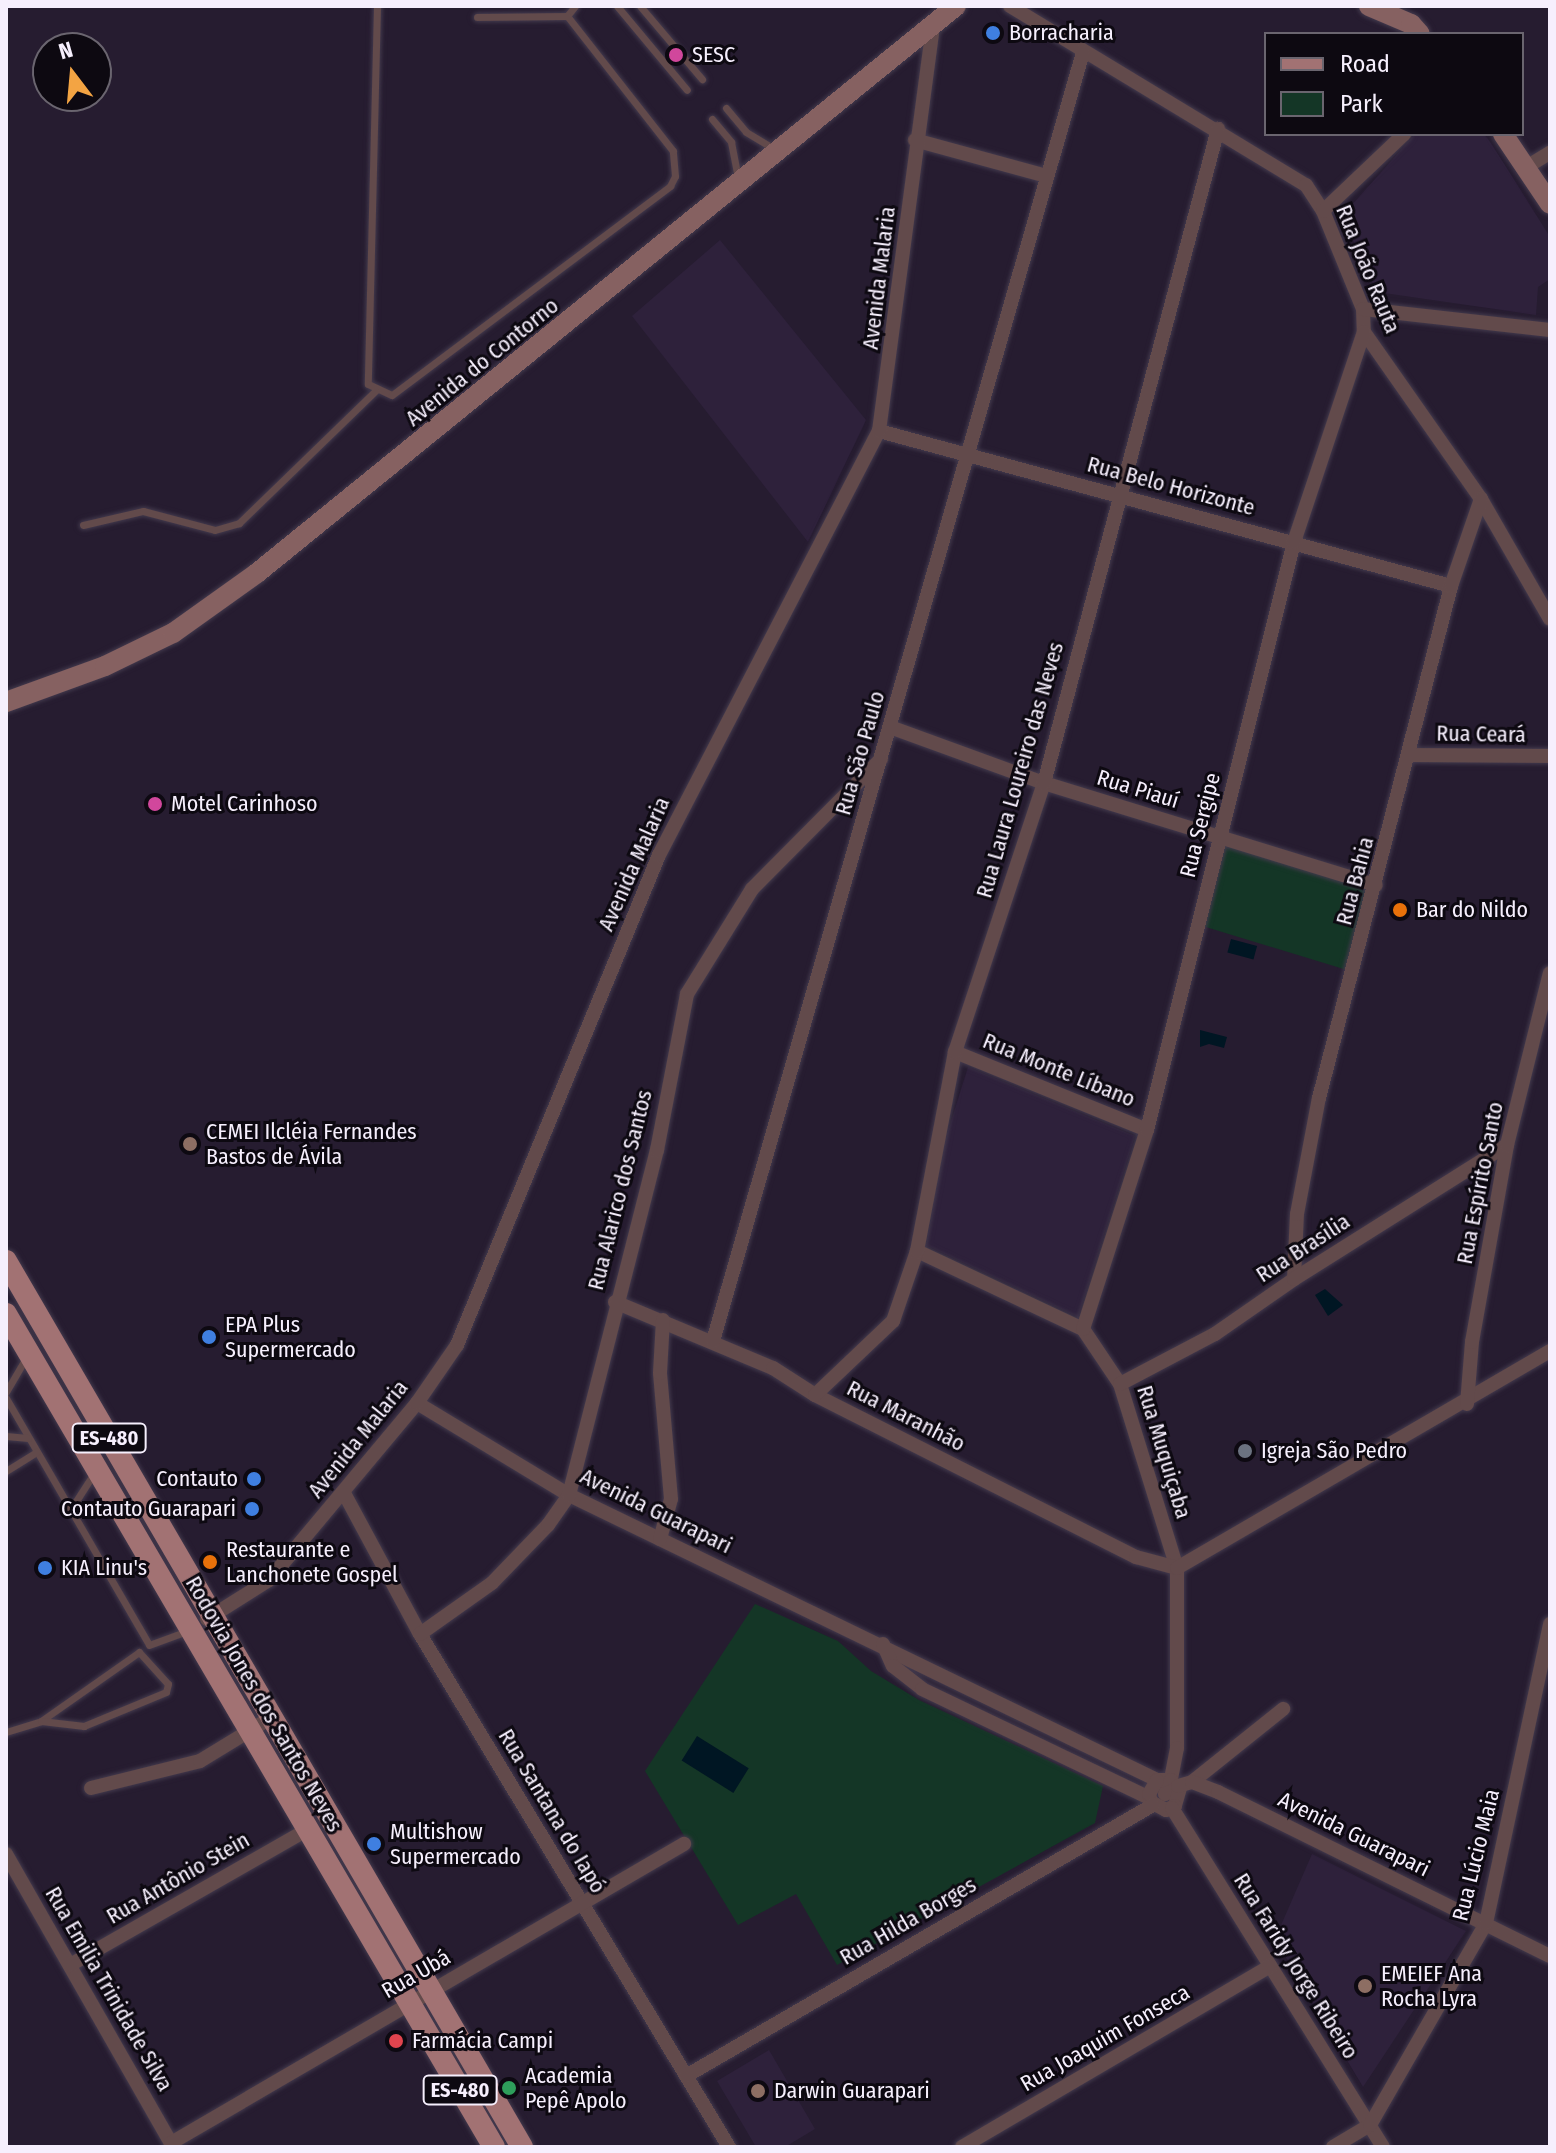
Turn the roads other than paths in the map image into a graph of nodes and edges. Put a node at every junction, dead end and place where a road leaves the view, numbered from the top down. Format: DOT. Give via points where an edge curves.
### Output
graph roads {
  1 [pos="377,6"];
  2 [pos="575,6"];
  3 [pos="617,6"];
  4 [pos="640,6"];
  5 [pos="956,6"];
  6 [pos="1010,6"];
  7 [pos="1369,6"];
  8 [pos="567,16"];
  9 [pos="477,17"];
  10 [pos="1412,21"];
  11 [pos="933,25"];
  12 [pos="1083,52"];
  13 [pos="702,79"];
  14 [pos="687,90"];
  15 [pos="726,108"];
  16 [pos="712,119"];
  17 [pos="1218,129"];
  18 [pos="1402,136"];
  19 [pos="1505,136"];
  20 [pos="915,140"];
  21 [pos="780,151"];
  22 [pos="1550,153"];
  23 [pos="1528,166"];
  24 [pos="1047,176"];
  25 [pos="739,186"];
  26 [pos="1550,204"];
  27 [pos="1323,211"];
  28 [pos="1363,309"];
  29 [pos="1550,330"];
  30 [pos="1364,332"];
  31 [pos="375,391"];
  32 [pos="879,431"];
  33 [pos="967,456"];
  34 [pos="1118,494"];
  35 [pos="1481,499"];
  36 [pos="83,525"];
  37 [pos="1294,542"];
  38 [pos="1451,586"];
  39 [pos="1550,619"];
  40 [pos="6,702"];
  41 [pos="890,727"];
  42 [pos="1411,755"];
  43 [pos="1550,756"];
  44 [pos="881,759"];
  45 [pos="1044,783"];
  46 [pos="1220,837"];
  47 [pos="1376,885"];
  48 [pos="1550,973"];
  49 [pos="955,1052"];
  50 [pos="1147,1130"];
  51 [pos="1507,1145"];
  52 [pos="917,1251"];
  53 [pos="6,1261"];
  54 [pos="1294,1279"];
  55 [pos="615,1302"];
  56 [pos="38,1317"];
  57 [pos="663,1320"];
  58 [pos="11,1322"];
  59 [pos="1083,1329"];
  60 [pos="713,1341"];
  61 [pos="1550,1351"];
  62 [pos="29,1353"];
  63 [pos="1120,1384"];
  64 [pos="6,1392"];
  65 [pos="815,1395"];
  66 [pos="6,1398"];
  67 [pos="417,1403"];
  68 [pos="1467,1404"];
  69 [pos="6,1436"];
  70 [pos="28,1438"];
  71 [pos="36,1452"];
  72 [pos="97,1468"];
  73 [pos="6,1471"];
  74 [pos="344,1493"];
  75 [pos="569,1495"];
  76 [pos="69,1512"];
  77 [pos="660,1539"];
  78 [pos="1177,1568"];
  79 [pos="212,1615"];
  80 [pos="1550,1624"];
  81 [pos="191,1629"];
  82 [pos="420,1634"];
  83 [pos="883,1644"];
  84 [pos="149,1645"];
  85 [pos="139,1652"];
  86 [pos="1546,1674"];
  87 [pos="1283,1709"];
  88 [pos="272,1717"];
  89 [pos="41,1721"];
  90 [pos="251,1731"];
  91 [pos="6,1732"];
  92 [pos="1175,1782"];
  93 [pos="91,1788"];
  94 [pos="1151,1801"];
  95 [pos="1172,1808"];
  96 [pos="308,1829"];
  97 [pos="684,1844"];
  98 [pos="6,1854"];
  99 [pos="581,1902"];
  100 [pos="1486,1923"];
  101 [pos="1550,1956"];
  102 [pos="70,1965"];
  103 [pos="1270,1966"];
  104 [pos="430,1992"];
  105 [pos="410,2003"];
  106 [pos="686,2076"];
  107 [pos="1370,2125"];
  108 [pos="172,2145"];
  109 [pos="494,2147"];
  110 [pos="522,2147"];
  111 [pos="729,2147"];
  112 [pos="962,2147"];
  113 [pos="1333,2147"];
  114 [pos="1383,2147"];
  1 -- 31 [label="lane" via="368,384"];
  2 -- 8 [label="lane"];
  3 -- 14 [label="lane"];
  4 -- 13 [label="lane"];
  5 -- 11 [label="main road, Avenida do Contorno"];
  6 -- 12 [label="street, Rua João Rauta"];
  7 -- 10 [label="main road"];
  8 -- 9 [label="lane"];
  8 -- 31 [label="lane" via="673,151 675,176 670,186 392,395"];
  11 -- 20 [label="street, Avenida Malaria"];
  11 -- 21 [label="main road, Avenida do Contorno"];
  12 -- 17 [label="street, Rua João Rauta"];
  12 -- 24 [label="street, Rua São Paulo"];
  15 -- 21 [label="lane" via="754,138"];
  16 -- 25 [label="lane" via="731,142"];
  17 -- 27 [label="street, Rua João Rauta" via="1306,185"];
  17 -- 34 [label="street, Rua Laura Loureiro das Neves"];
  18 -- 27 [label="street"];
  19 -- 23 [label="main road"];
  20 -- 24 [label="street"];
  20 -- 32 [label="street, Avenida Malaria"];
  21 -- 25 [label="main road, Avenida do Contorno"];
  22 -- 23 [label="street"];
  23 -- 26 [label="main road"];
  24 -- 33 [label="street, Rua São Paulo"];
  25 -- 40 [label="main road, Avenida do Contorno" via="399,461 173,633 105,666"];
  27 -- 28 [label="street, Rua João Rauta"];
  28 -- 29 [label="street"];
  28 -- 30 [label="street, Rua João Rauta"];
  30 -- 35 [label="street, Rua João Rauta"];
  30 -- 37 [label="street, Rua Sergipe"];
  31 -- 36 [label="lane" via="239,523 215,530 143,511"];
  32 -- 33 [label="street, Rua Belo Horizonte"];
  32 -- 67 [label="street, Avenida Malaria" via="659,855 457,1345"];
  33 -- 34 [label="street, Rua Belo Horizonte"];
  33 -- 41 [label="street, Rua São Paulo"];
  34 -- 37 [label="street, Rua Belo Horizonte"];
  34 -- 45 [label="street, Rua Laura Loureiro das Neves"];
  35 -- 38 [label="street, Rua Bahia"];
  35 -- 39 [label="street, Rua João Rauta"];
  37 -- 38 [label="street, Rua Belo Horizonte"];
  37 -- 46 [label="street, Rua Sergipe"];
  38 -- 42 [label="street, Rua Bahia"];
  41 -- 44 [label="street, Rua São Paulo"];
  41 -- 45 [label="street, Rua Piauí"];
  42 -- 43 [label="street, Rua Ceará"];
  42 -- 47 [label="street, Rua Bahia"];
  44 -- 55 [label="street, Rua Alarico dos Santos" via="752,889 687,994 657,1150"];
  44 -- 60 [label="street, Rua São Paulo"];
  45 -- 46 [label="street, Rua Piauí"];
  45 -- 49 [label="street, Rua Laura Loureiro das Neves"];
  46 -- 47 [label="street, Rua Piauí"];
  46 -- 50 [label="street, Rua Sergipe"];
  47 -- 54 [label="street, Rua Bahia" via="1319,1098 1297,1214"];
  48 -- 51 [label="street, Rua Espírito Santo"];
  49 -- 50 [label="street, Rua Monte Líbano"];
  49 -- 52 [label="street, Rua Laura Loureiro das Neves"];
  50 -- 59 [label="street, Rua Sergipe"];
  51 -- 54 [label="street, Rua Brasília"];
  51 -- 68 [label="street, Rua Espírito Santo"];
  52 -- 59 [label="street"];
  52 -- 65 [label="street, Rua Laura Loureiro das Neves" via="893,1321"];
  53 -- 56 [label="main road, Rodovia Jones dos Santos Neves / ES-480"];
  54 -- 63 [label="street, Rua Brasília" via="1215,1334"];
  55 -- 57 [label="street, Rua Maranhão"];
  55 -- 75 [label="street, Rua Alarico dos Santos"];
  56 -- 58 [label="main road"];
  56 -- 79 [label="main road, Rodovia Jones dos Santos Neves / ES-480"];
  57 -- 60 [label="street, Rua Maranhão"];
  57 -- 77 [label="street" via="660,1373 671,1499"];
  58 -- 62 [label="main road, Rodovia Jones dos Santos Neves / ES-480"];
  59 -- 63 [label="street, Rua Muquiçaba"];
  60 -- 65 [label="street, Rua Maranhão"];
  61 -- 68 [label="street"];
  62 -- 64 [label="lane"];
  62 -- 72 [label="main road, Rodovia Jones dos Santos Neves / ES-480"];
  63 -- 78 [label="street, Rua Muquiçaba"];
  65 -- 78 [label="street, Rua Maranhão" via="1136,1557"];
  66 -- 70 [label="lane"];
  67 -- 74 [label="street, Avenida Malaria"];
  67 -- 75 [label="street, Avenida Guarapari"];
  68 -- 78 [label="street"];
  69 -- 70 [label="lane"];
  70 -- 71 [label="lane"];
  71 -- 73 [label="lane"];
  71 -- 76 [label="lane"];
  72 -- 76 [label="lane"];
  72 -- 81 [label="main road, Rodovia Jones dos Santos Neves / ES-480"];
  74 -- 79 [label="street, Avenida Malaria" via="269,1580"];
  74 -- 82 [label="street, Rua Santana do Iapó"];
  75 -- 77 [label="street, Avenida Guarapari"];
  75 -- 82 [label="street, Rua Alarico dos Santos" via="492,1583"];
  76 -- 84 [label="lane"];
  77 -- 83 [label="street, Avenida Guarapari"];
  78 -- 92 [label="street, Rua Muquiçaba"];
  79 -- 81 [label="street, Avenida Malaria"];
  79 -- 88 [label="main road, Rodovia Jones dos Santos Neves / ES-480"];
  80 -- 86 [label="street, Rua Lúcio Maia"];
  81 -- 84 [label="lane"];
  81 -- 90 [label="main road, Rodovia Jones dos Santos Neves / ES-480"];
  82 -- 99 [label="street, Rua Santana do Iapó"];
  83 -- 92 [label="street, Avenida Guarapari"];
  83 -- 94 [label="street, Avenida Guarapari" via="893,1666 922,1689"];
  84 -- 85 [label="lane"];
  85 -- 89 [label="lane"];
  85 -- 89 [label="lane" via="168,1684 166,1692 84,1726"];
  86 -- 100 [label="street, Rua Lúcio Maia"];
  87 -- 92 [label="street"];
  88 -- 90 [label="street"];
  88 -- 104 [label="main road, Rodovia Jones dos Santos Neves / ES-480"];
  89 -- 91 [label="lane"];
  90 -- 93 [label="street" via="200,1761"];
  90 -- 96 [label="main road, Rodovia Jones dos Santos Neves / ES-480"];
  92 -- 94 [label="street"];
  92 -- 95 [label="street" via="1181,1798"];
  92 -- 100 [label="street, Avenida Guarapari"];
  94 -- 95 [label="street, Avenida Guarapari"];
  94 -- 106 [label="street, Rua Hilda Borges"];
  95 -- 103 [label="street, Rua Faridy Jorge Ribeiro"];
  96 -- 102 [label="street, Rua Antônio Stein"];
  96 -- 105 [label="main road, Rodovia Jones dos Santos Neves / ES-480"];
  97 -- 99 [label="street, Rua Ubá"];
  98 -- 102 [label="street, Rua Emilia Trinidade Silva"];
  99 -- 104 [label="street, Rua Ubá"];
  99 -- 106 [label="street, Rua Santana do Iapó"];
  100 -- 101 [label="street, Avenida Guarapari"];
  100 -- 107 [label="street, Rua Lúcio Maia"];
  102 -- 108 [label="street, Rua Emilia Trinidade Silva"];
  103 -- 107 [label="street, Rua Faridy Jorge Ribeiro"];
  103 -- 112 [label="street, Rua Joaquim Fonseca"];
  104 -- 105 [label="street, Rua Ubá"];
  104 -- 110 [label="main road, Rodovia Jones dos Santos Neves / ES-480"];
  105 -- 108 [label="street, Rua Ubá"];
  105 -- 109 [label="main road, Rodovia Jones dos Santos Neves / ES-480"];
  106 -- 111 [label="street, Rua Santana do Iapó"];
  107 -- 113 [label="street, Rua Lúcio Maia"];
  107 -- 114 [label="street, Rua Faridy Jorge Ribeiro"];
}
